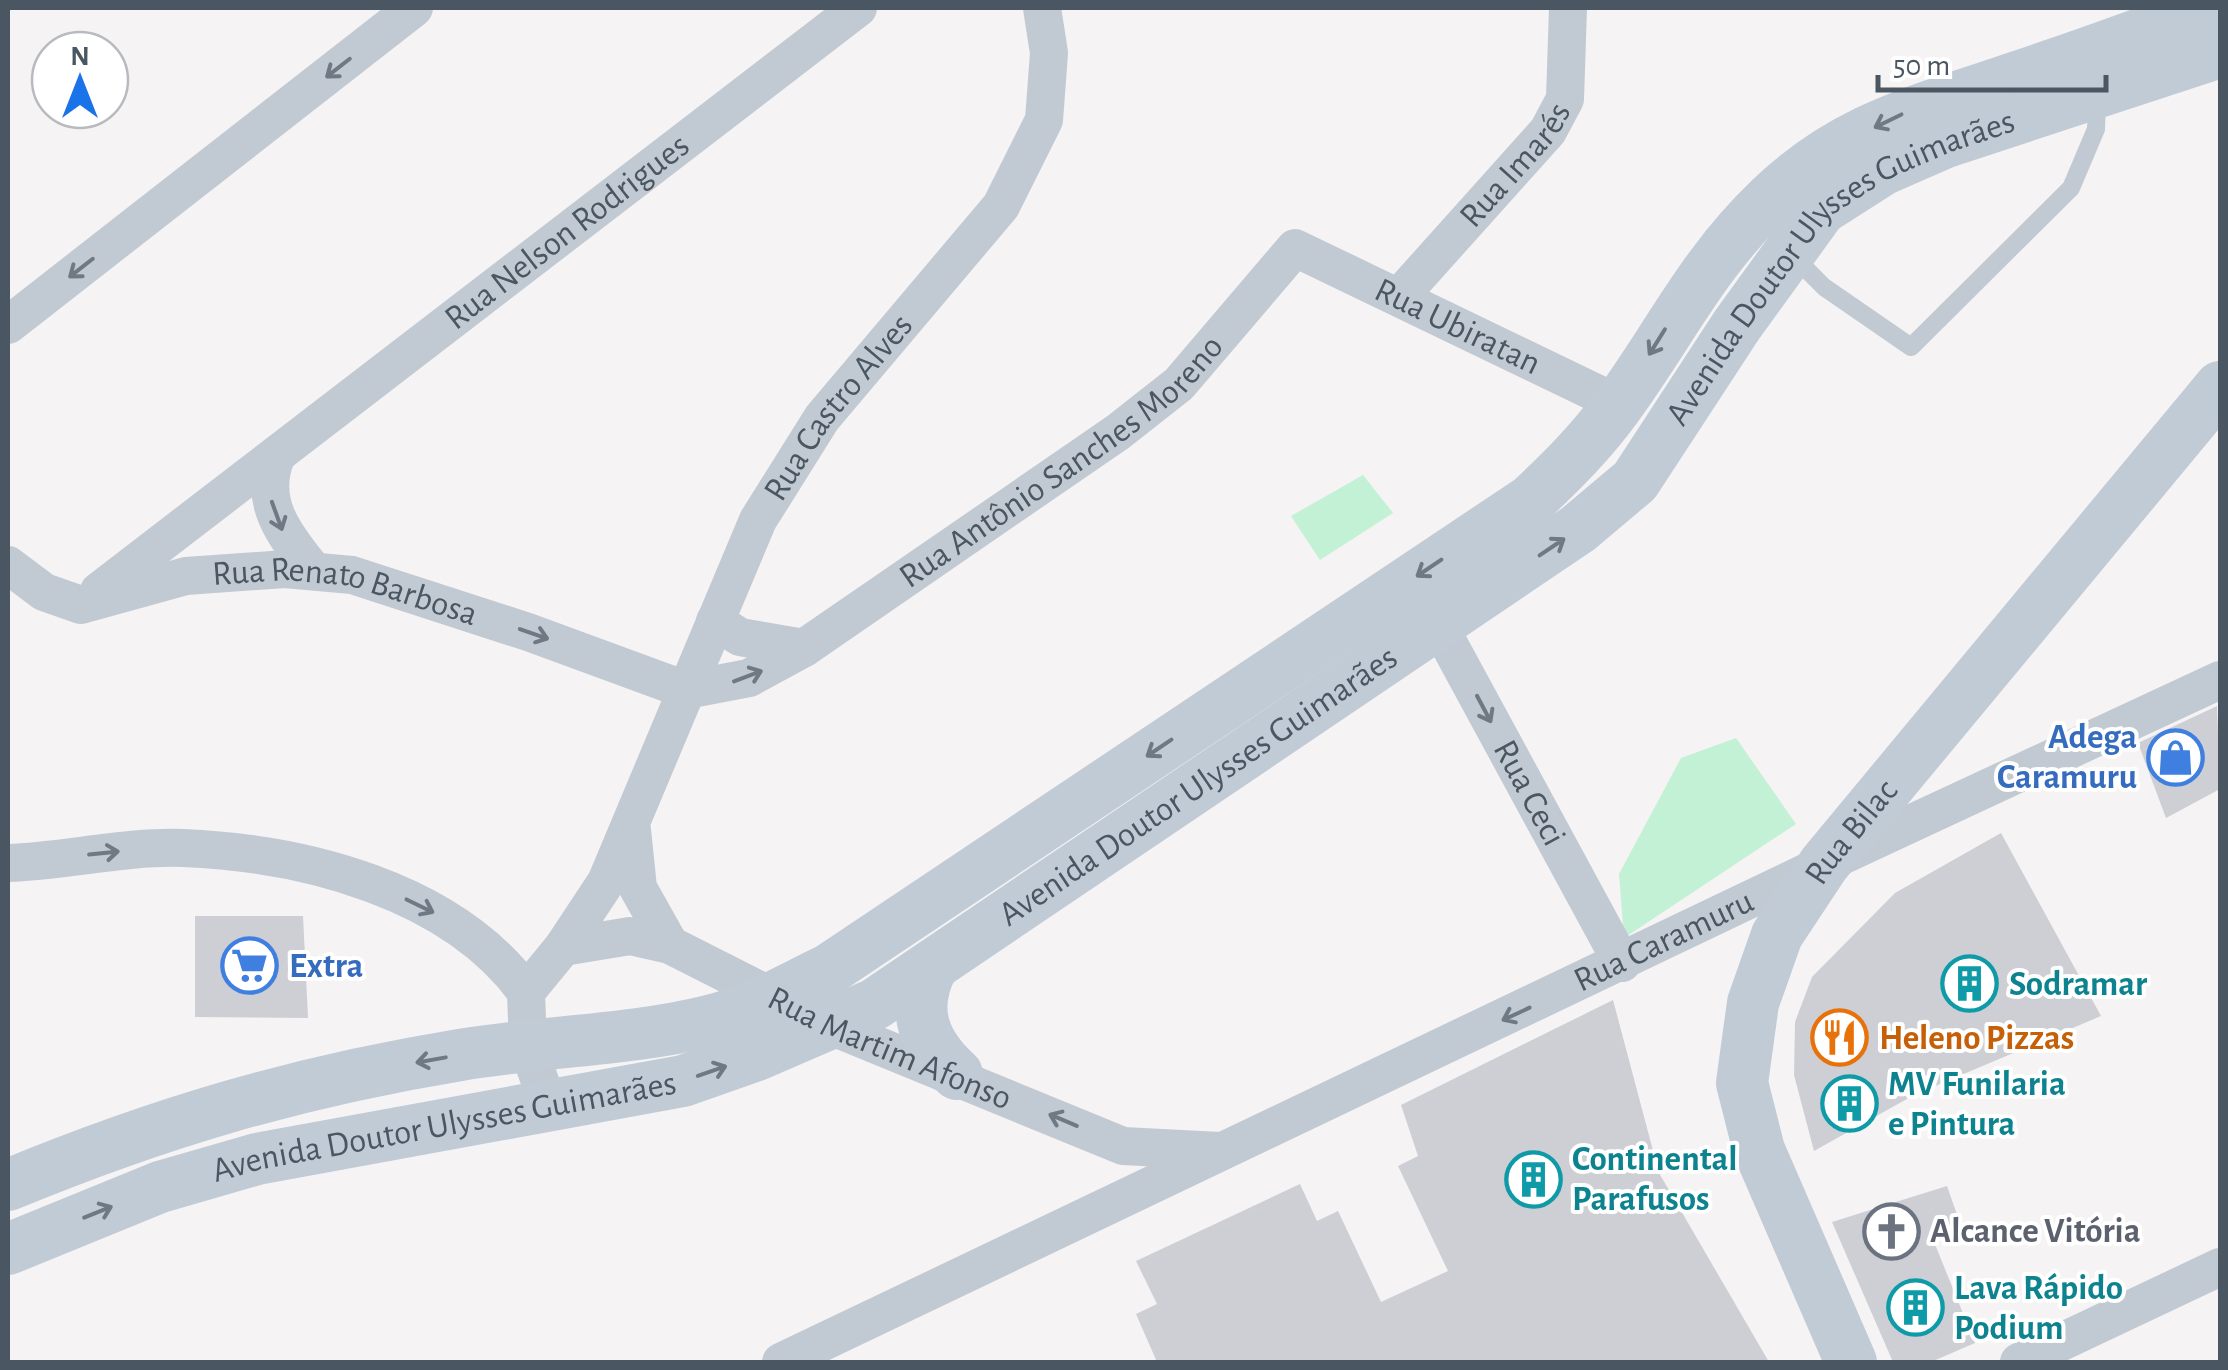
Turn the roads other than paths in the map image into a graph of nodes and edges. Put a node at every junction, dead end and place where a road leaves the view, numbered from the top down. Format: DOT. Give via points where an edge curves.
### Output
graph roads {
  1 [pos="414,8"];
  2 [pos="858,8"];
  3 [pos="1042,8"];
  4 [pos="1568,8"];
  5 [pos="2210,8"];
  6 [pos="2220,52"];
  7 [pos="2098,94"];
  8 [pos="1295,248"];
  9 [pos="1788,252"];
  10 [pos="1400,296"];
  11 [pos="8,325"];
  12 [pos="2220,387"];
  13 [pos="1619,404"];
  14 [pos="278,456"];
  15 [pos="8,564"];
  16 [pos="312,569"];
  17 [pos="81,604"];
  18 [pos="715,621"];
  19 [pos="1438,624"];
  20 [pos="804,648"];
  21 [pos="2220,681"];
  22 [pos="686,690"];
  23 [pos="631,828"];
  24 [pos="8,863"];
  25 [pos="1824,864"];
  26 [pos="670,945"];
  27 [pos="563,946"];
  28 [pos="1622,963"];
  29 [pos="932,967"];
  30 [pos="526,992"];
  31 [pos="770,998"];
  32 [pos="830,1026"];
  33 [pos="528,1048"];
  34 [pos="957,1074"];
  35 [pos="549,1106"];
  36 [pos="1123,1146"];
  37 [pos="1226,1152"];
  38 [pos="8,1184"];
  39 [pos="1108,1205"];
  40 [pos="8,1249"];
  41 [pos="2220,1267"];
  42 [pos="781,1362"];
  43 [pos="1851,1362"];
  44 [pos="2019,1362"];
  1 -- 11 [label="street, one-way"];
  2 -- 14 [label="street, Rua Nelson Rodrigues"];
  3 -- 18 [label="street, Rua Castro Alves" via="1049,54 1044,120 1000,206 822,418 758,520"];
  4 -- 10 [label="street, Rua Imarés" via="1565,99 1548,131"];
  5 -- 13 [label="main road, Avenida Doutor Ulysses Guimarães, one-way" via="1893,116 1828,153 1771,198 1727,245"];
  6 -- 7 [label="main road, Avenida Doutor Ulysses Guimarães"];
  7 -- 9 [label="main road, Avenida Doutor Ulysses Guimarães" via="1946,142 1882,170 1821,209"];
  7 -- 9 [label="lane" via="2096,129 2071,188 1911,347 1824,287"];
  8 -- 10 [label="street, Rua Ubiratan"];
  8 -- 20 [label="street, Rua Antônio Sanches Moreno" via="1179,384"];
  19 -- 9 [label="main road, Avenida Doutor Ulysses Guimarães, one-way" via="1578,530 1635,481"];
  10 -- 13 [label="street, Rua Ubiratan"];
  12 -- 25 [label="main road, Rua Bilac"];
  13 -- 31 [label="main road, Avenida Doutor Ulysses Guimarães, one-way" via="1577,458 1531,500 828,970"];
  14 -- 16 [label="street, one-way" via="268,474 271,501 282,532"];
  14 -- 17 [label="street, Rua Nelson Rodrigues"];
  15 -- 17 [label="street" via="44,592"];
  16 -- 17 [label="street, Rua Renato Barbosa" via="186,576"];
  16 -- 22 [label="street, Rua Renato Barbosa, one-way" via="416,594"];
  18 -- 20 [label="street" via="740,637"];
  18 -- 22 [label="street, Rua Castro Alves"];
  19 -- 28 [label="street, Rua Ceci, one-way"];
  19 -- 29 [label="main road, Avenida Doutor Ulysses Guimarães"];
  22 -- 20 [label="street, Rua Antônio Sanches Moreno, one-way" via="749,678"];
  21 -- 25 [label="street, Rua Caramuru"];
  22 -- 23 [label="street, Rua Castro Alves"];
  23 -- 26 [label="street, Rua Castro Alves" via="638,888"];
  23 -- 27 [label="street, Rua Castro Alves" via="606,882"];
  24 -- 30 [label="street, one-way" via="182,848 330,870 460,926"];
  25 -- 28 [label="street, Rua Caramuru"];
  25 -- 43 [label="main road, Rua Bilac" via="1776,935 1753,1003 1742,1083 1758,1150"];
  26 -- 27 [label="street, Rua Martim Afonso" via="630,936"];
  26 -- 31 [label="street, Rua Martim Afonso"];
  27 -- 30 [label="street, Rua Castro Alves"];
  28 -- 37 [label="street, Rua Caramuru, one-way"];
  29 -- 32 [label="main road, Avenida Doutor Ulysses Guimarães"];
  29 -- 34 [label="main road" via="921,996 922,1026 935,1054"];
  30 -- 33 [label="street"];
  31 -- 32 [label="street, Rua Martim Afonso"];
  31 -- 33 [label="main road, Avenida Doutor Ulysses Guimarães" via="713,1020"];
  32 -- 34 [label="street, Rua Martim Afonso"];
  35 -- 32 [label="main road, Avenida Doutor Ulysses Guimarães, one-way" via="683,1080"];
  33 -- 35 [label="street"];
  33 -- 38 [label="main road, Avenida Doutor Ulysses Guimarães, one-way" via="464,1054 230,1104 130,1134"];
  36 -- 34 [label="street, Rua Martim Afonso, one-way"];
  40 -- 35 [label="main road, Avenida Doutor Ulysses Guimarães, one-way" via="160,1187 256,1159"];
  36 -- 37 [label="street, Rua Martim Afonso"];
  36 -- 39 [label="street"];
  37 -- 39 [label="street, Rua Caramuru"];
  39 -- 42 [label="street, Rua Caramuru"];
  41 -- 44 [label="street"];
}
